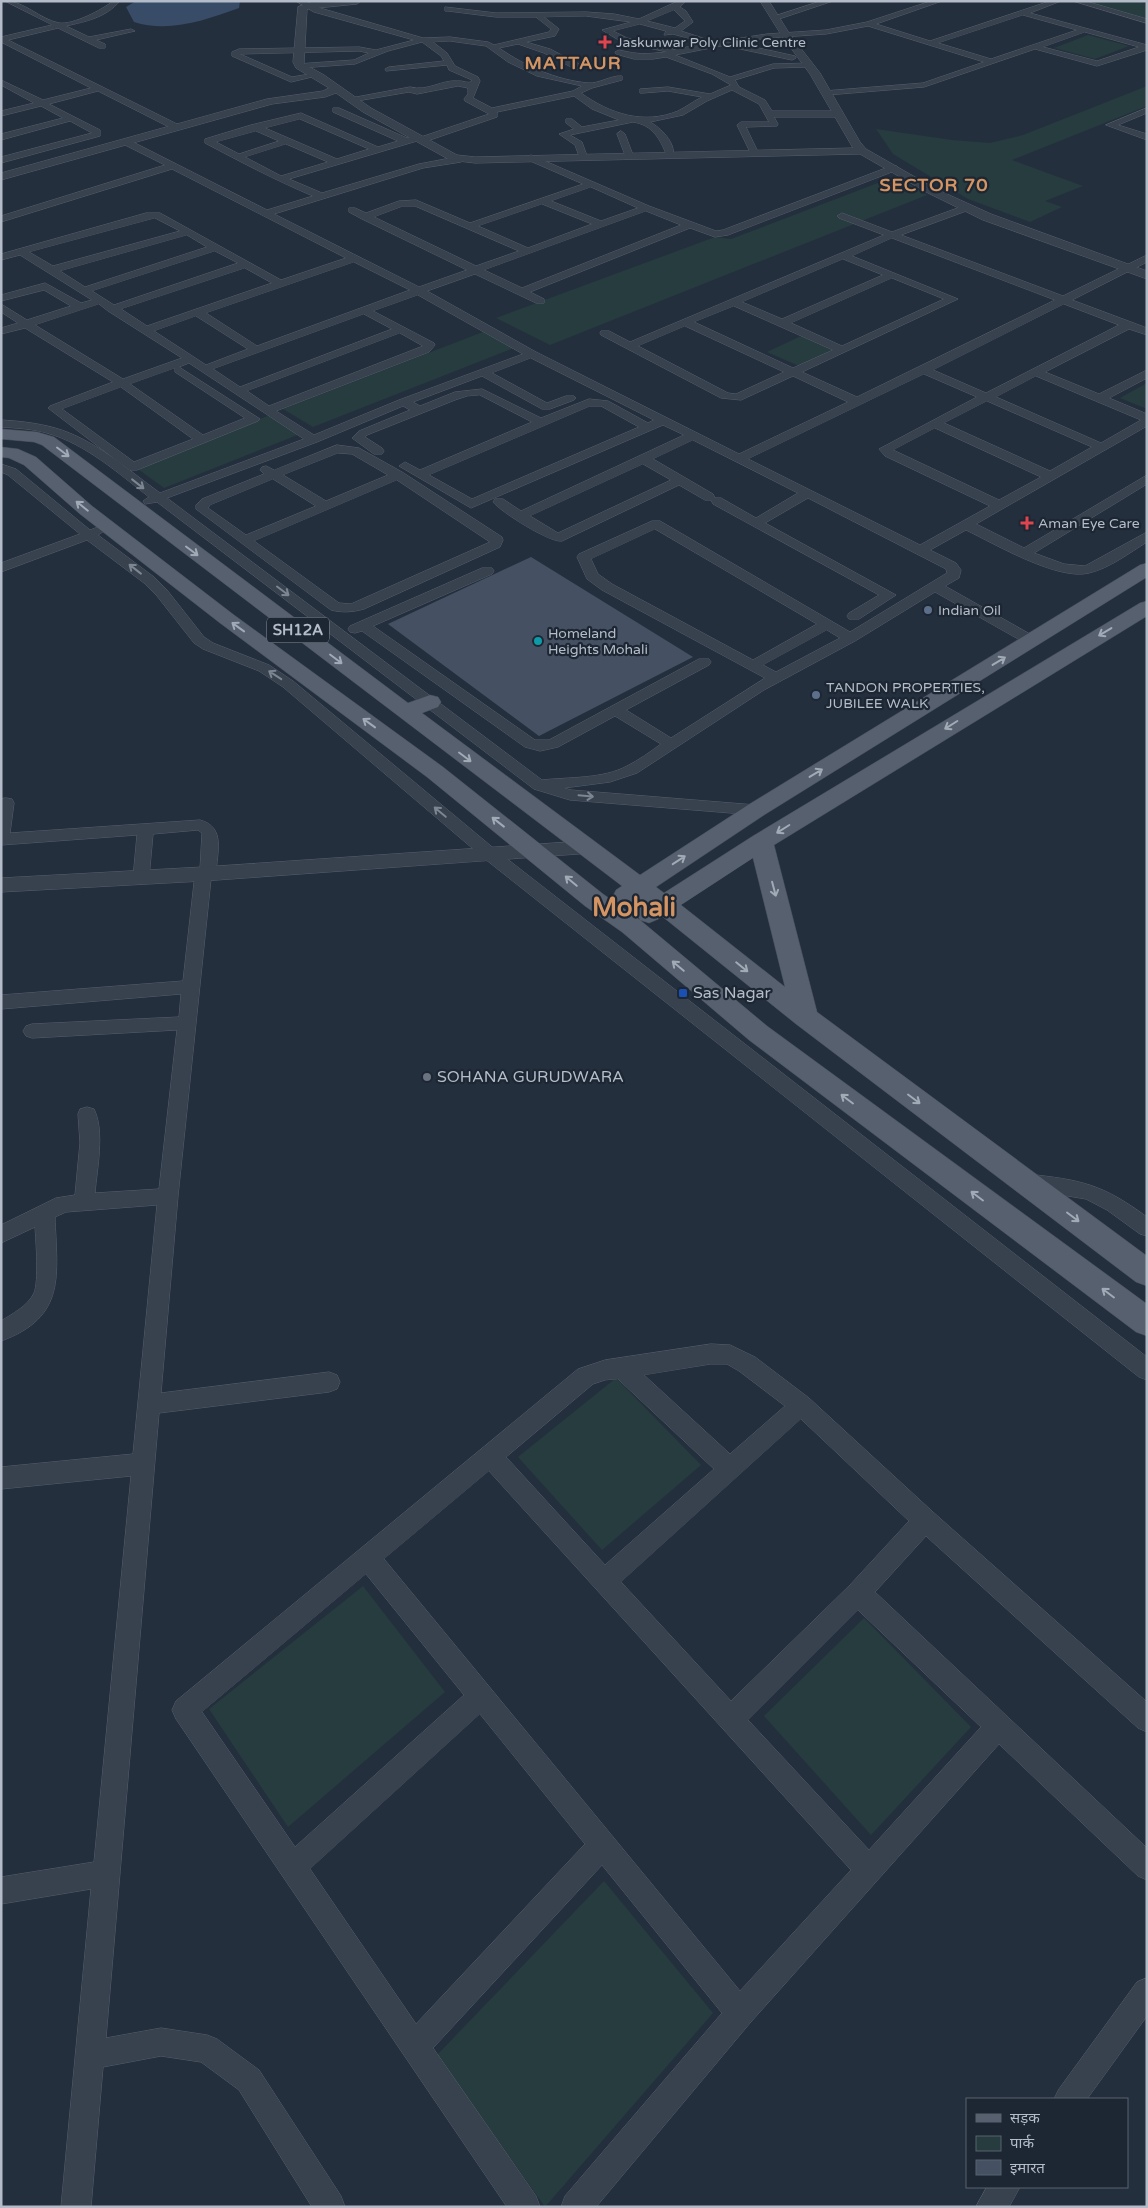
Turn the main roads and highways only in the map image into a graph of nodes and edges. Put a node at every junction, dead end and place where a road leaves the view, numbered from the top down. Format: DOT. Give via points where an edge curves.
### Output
graph roads {
  1 [pos="1,434"];
  2 [pos="26,436"];
  3 [pos="5,458"];
  4 [pos="1147,569"];
  5 [pos="1147,607"];
  6 [pos="430,702"];
  7 [pos="406,712"];
  8 [pos="539,785"];
  9 [pos="518,798"];
  10 [pos="761,842"];
  11 [pos="638,887"];
  12 [pos="663,904"];
  13 [pos="606,908"];
  14 [pos="631,926"];
  15 [pos="805,1017"];
  16 [pos="1147,1273"];
  17 [pos="1147,1322"];
  1 -- 2 [label="main road, SH12A"];
  2 -- 3 [label="main road"];
  2 -- 7 [label="main road, SH12A, one-way" via="48,441"];
  13 -- 3 [label="main road, SH12A, one-way" via="435,772 228,620 86,510 30,462"];
  11 -- 4 [label="main road, one-way" via="756,810"];
  5 -- 10 [label="main road, one-way"];
  6 -- 7 [label="main road"];
  7 -- 9 [label="main road, SH12A, one-way"];
  8 -- 9 [label="main road"];
  9 -- 11 [label="main road, SH12A"];
  10 -- 12 [label="main road"];
  10 -- 15 [label="main road, one-way"];
  11 -- 12 [label="main road, SH12A"];
  11 -- 13 [label="main road"];
  12 -- 14 [label="main road"];
  12 -- 15 [label="main road, one-way"];
  13 -- 14 [label="main road, SH12A"];
  17 -- 14 [label="main road, one-way" via="758,1033"];
  15 -- 16 [label="main road, one-way"];
}
